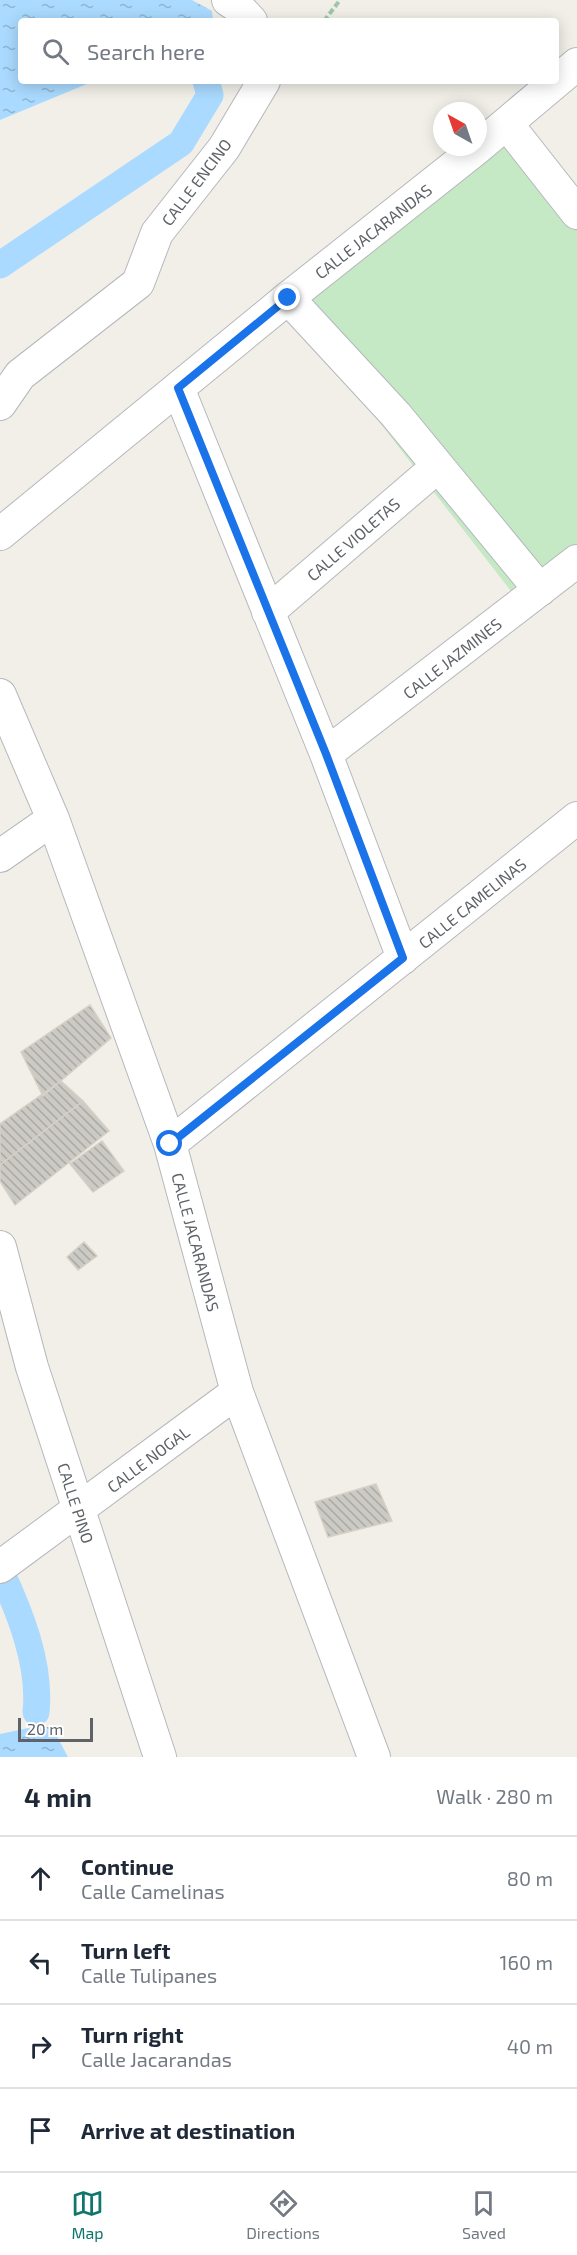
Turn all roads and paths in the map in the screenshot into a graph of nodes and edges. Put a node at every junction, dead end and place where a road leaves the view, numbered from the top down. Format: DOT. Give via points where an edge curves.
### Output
graph roads {
  1 [pos="340,0"];
  2 [pos="326,18"];
  3 [pos="577,63"];
  4 [pos="559,79"];
  5 [pos="262,84"];
  6 [pos="553,84"];
  7 [pos="507,124"];
  8 [pos="577,213"];
  9 [pos="288,298"];
  10 [pos="178,388"];
  11 [pos="0,404"];
  12 [pos="437,467"];
  13 [pos="0,534"];
  14 [pos="577,561"];
  15 [pos="540,590"];
  16 [pos="268,612"];
  17 [pos="0,695"];
  18 [pos="326,754"];
  19 [pos="53,819"];
  20 [pos="577,819"];
  21 [pos="0,856"];
  22 [pos="403,958"];
  23 [pos="170,1144"];
  24 [pos="0,1247"];
  25 [pos="237,1392"];
  26 [pos="79,1510"];
  27 [pos="0,1567"];
  28 [pos="160,1757"];
  29 [pos="374,1757"];
  1 -- 2 [label="path"];
  3 -- 4 [label="street, CALLE JACARANDAS"];
  5 -- 11 [label="street, CALLE ENCINO" via="224,148 157,233 138,283 20,375"];
  6 -- 7 [label="street, CALLE JACARANDAS"];
  7 -- 8 [label="street"];
  7 -- 9 [label="street, CALLE JACARANDAS"];
  9 -- 10 [label="street, CALLE JACARANDAS"];
  9 -- 12 [label="street" via="396,415"];
  10 -- 13 [label="street, CALLE JACARANDAS"];
  10 -- 16 [label="street"];
  12 -- 15 [label="street"];
  12 -- 16 [label="street, CALLE VIOLETAS"];
  14 -- 15 [label="street, CALLE JAZMINES"];
  15 -- 18 [label="street, CALLE JAZMINES"];
  16 -- 18 [label="street"];
  17 -- 19 [label="street, CALLE JACARANDAS"];
  18 -- 22 [label="street"];
  19 -- 21 [label="street"];
  19 -- 23 [label="street, CALLE JACARANDAS"];
  20 -- 22 [label="street, CALLE CAMELINAS"];
  22 -- 23 [label="street, CALLE CAMELINAS"];
  23 -- 25 [label="street, CALLE JACARANDAS"];
  24 -- 26 [label="street, CALLE PINO" via="32,1367"];
  25 -- 26 [label="street, CALLE NOGAL"];
  25 -- 29 [label="street, CALLE JACARANDAS"];
  26 -- 27 [label="street, CALLE NOGAL"];
  26 -- 28 [label="street, CALLE PINO"];
}
